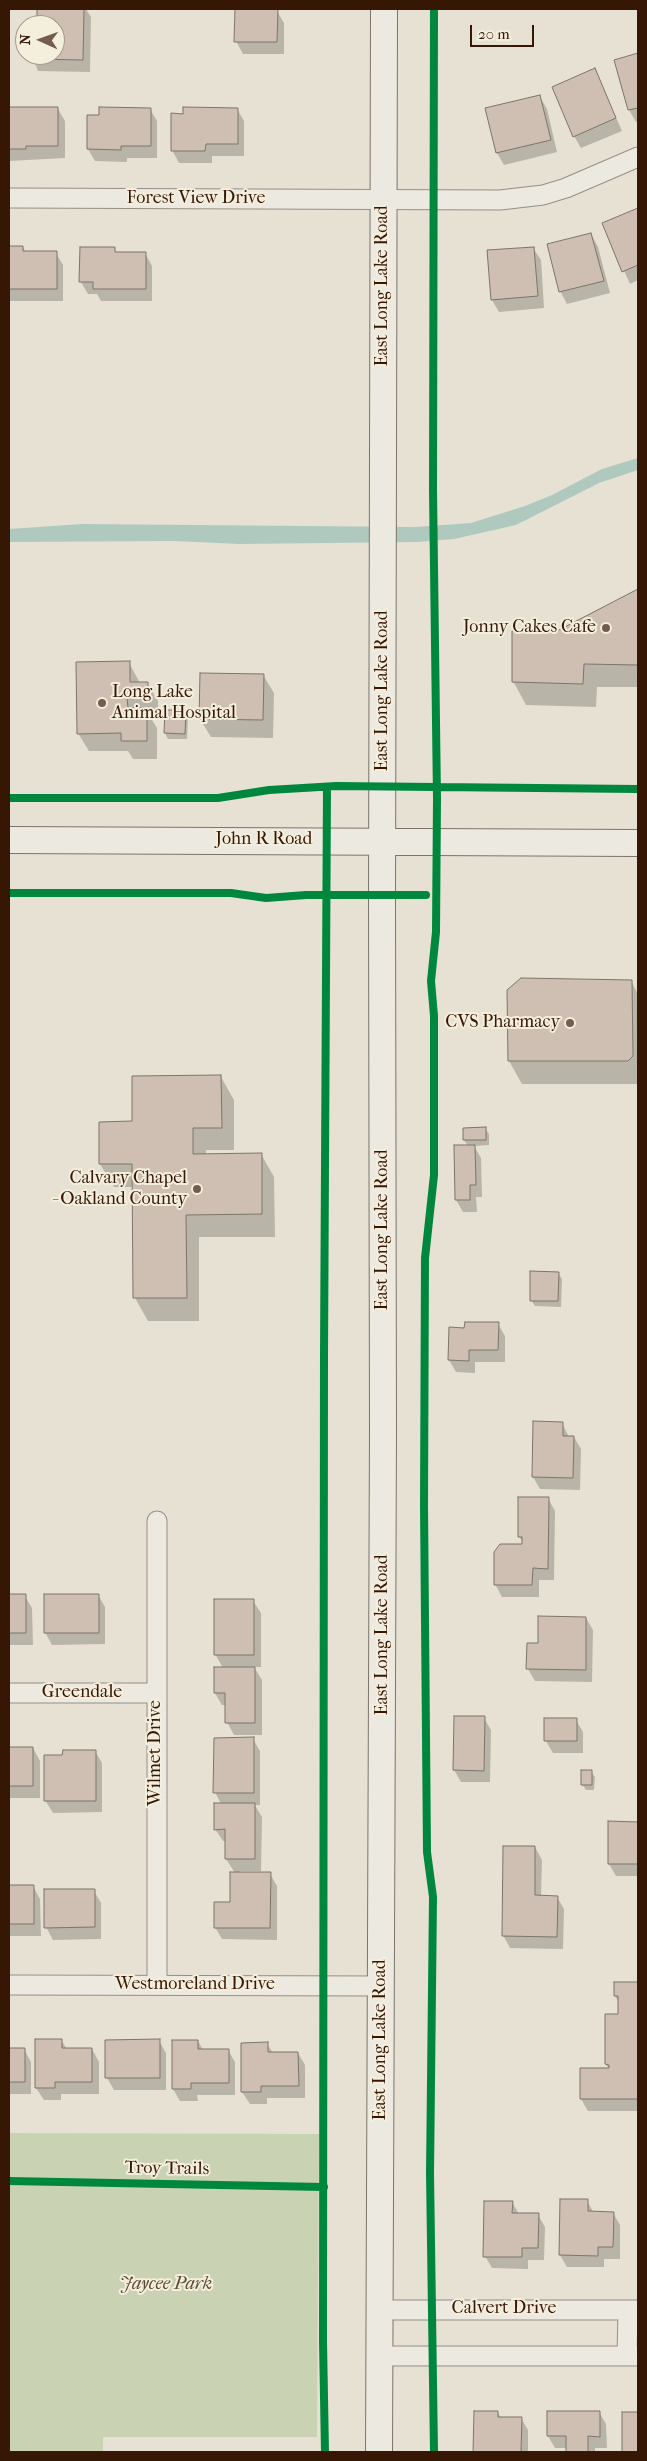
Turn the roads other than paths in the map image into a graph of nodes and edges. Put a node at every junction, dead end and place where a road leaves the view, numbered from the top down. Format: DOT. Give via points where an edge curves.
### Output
graph roads {
  1 [pos="384,9"];
  2 [pos="638,157"];
  3 [pos="9,198"];
  4 [pos="383,199"];
  5 [pos="9,840"];
  6 [pos="382,840"];
  7 [pos="638,843"];
  8 [pos="157,1521"];
  9 [pos="9,1693"];
  10 [pos="156,1693"];
  11 [pos="9,1985"];
  12 [pos="157,1985"];
  13 [pos="382,1986"];
  14 [pos="380,2310"];
  15 [pos="633,2310"];
  16 [pos="380,2356"];
  17 [pos="633,2356"];
  18 [pos="379,2452"];
  1 -- 4 [label="main road, East Long Lake Road"];
  2 -- 4 [label="street, Forest View Drive" via="566,188 543,194 500,200"];
  3 -- 4 [label="street, Forest View Drive"];
  4 -- 6 [label="main road, East Long Lake Road"];
  5 -- 6 [label="main road, John R Road"];
  6 -- 7 [label="main road, John R Road"];
  6 -- 13 [label="main road, East Long Lake Road"];
  8 -- 10 [label="street, Wilmet Drive"];
  9 -- 10 [label="street, Greendale"];
  10 -- 12 [label="street, Wilmet Drive"];
  11 -- 12 [label="street, Westmoreland Drive"];
  12 -- 13 [label="street, Westmoreland Drive"];
  13 -- 14 [label="main road, East Long Lake Road"];
  14 -- 15 [label="street, Calvert Drive"];
  14 -- 16 [label="main road, East Long Lake Road"];
  15 -- 17 [label="street, Calvert Drive"];
  16 -- 17 [label="street, Calvert Drive"];
  16 -- 18 [label="main road, East Long Lake Road"];
}
